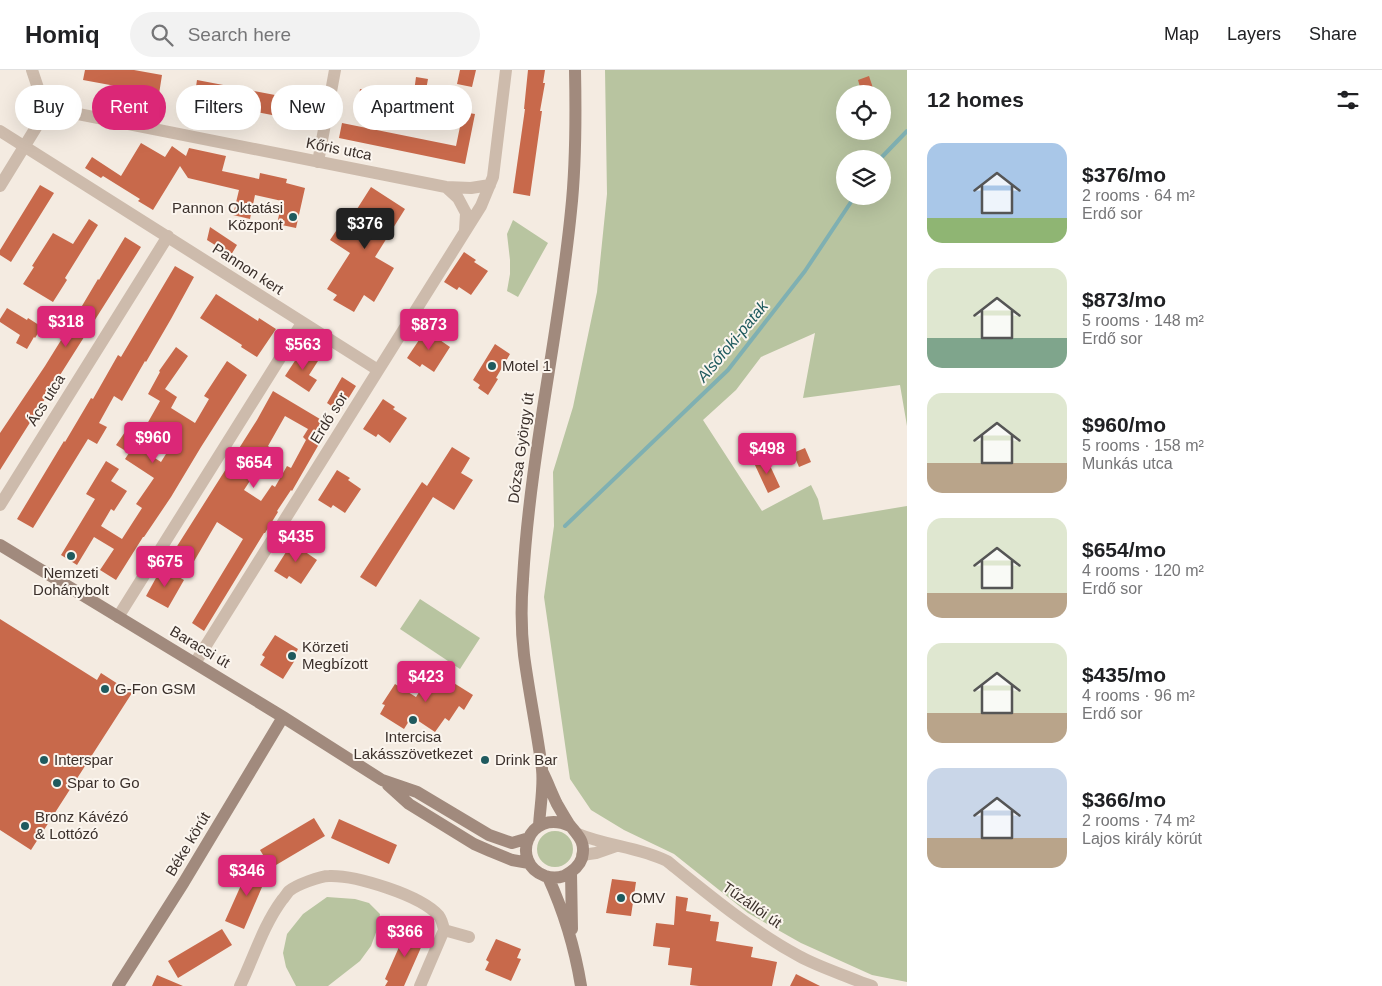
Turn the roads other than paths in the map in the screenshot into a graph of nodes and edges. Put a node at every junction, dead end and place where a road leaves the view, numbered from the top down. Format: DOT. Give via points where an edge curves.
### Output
graph roads {
  1 [pos="32,70"];
  2 [pos="335,70"];
  3 [pos="506,70"];
  4 [pos="575,70"];
  5 [pos="37,85"];
  6 [pos="82,115"];
  7 [pos="35,130"];
  8 [pos="0,131"];
  9 [pos="25,146"];
  10 [pos="318,162"];
  11 [pos="490,185"];
  12 [pos="0,186"];
  13 [pos="446,187"];
  14 [pos="465,230"];
  15 [pos="168,236"];
  16 [pos="302,323"];
  17 [pos="378,370"];
  18 [pos="0,505"];
  19 [pos="0,545"];
  20 [pos="118,617"];
  21 [pos="194,663"];
  22 [pos="283,717"];
  23 [pos="542,771"];
  24 [pos="382,780"];
  25 [pos="539,826"];
  26 [pos="574,830"];
  27 [pos="528,838"];
  28 [pos="618,846"];
  29 [pos="582,855"];
  30 [pos="530,863"];
  31 [pos="571,872"];
  32 [pos="548,878"];
  33 [pos="444,930"];
  34 [pos="469,937"];
  35 [pos="572,944"];
  36 [pos="118,986"];
  37 [pos="240,986"];
  38 [pos="420,986"];
  39 [pos="582,986"];
  40 [pos="872,986"];
  1 -- 5 [label="street"];
  2 -- 10 [label="street"];
  3 -- 11 [label="street, Erdő sor"];
  4 -- 23 [label="street, Dózsa György út" via="572,210 536,451 521,619"];
  6 -- 10 [label="street, Kőris utca"];
  7 -- 9 [label="street"];
  8 -- 9 [label="street, Pannon kert"];
  9 -- 12 [label="street"];
  9 -- 15 [label="street, Pannon kert"];
  10 -- 13 [label="street, Kőris utca"];
  11 -- 13 [label="street, Kőris utca"];
  11 -- 14 [label="street, Erdő sor"];
  13 -- 14 [label="street" via="458,198 466,213"];
  14 -- 17 [label="street, Erdő sor"];
  15 -- 16 [label="street, Pannon kert"];
  15 -- 18 [label="street, Ács utca"];
  16 -- 17 [label="street, Pannon kert"];
  16 -- 20 [label="street"];
  17 -- 21 [label="street, Erdő sor"];
  19 -- 20 [label="street, Baracsi út"];
  20 -- 21 [label="street, Baracsi út"];
  21 -- 22 [label="street, Baracsi út"];
  22 -- 24 [label="street, Baracsi út"];
  22 -- 36 [label="street, Béke körút"];
  23 -- 25 [label="street, Dózsa György út"];
  23 -- 26 [label="street, Dózsa György út" via="557,804"];
  24 -- 27 [label="street, Baracsi út" via="417,792 488,835 512,842"];
  24 -- 30 [label="street, Baracsi út" via="409,804 474,844 512,860"];
  25 -- 26 [label="street" via="554,821"];
  25 -- 27 [label="street"];
  26 -- 28 [label="street, Tűzállói út" via="595,841"];
  26 -- 29 [label="street" via="582,844"];
  27 -- 30 [label="street" via="526,855"];
  28 -- 29 [label="street, Tűzállói út"];
  28 -- 40 [label="street, Tűzállói út" via="658,856 780,945"];
  29 -- 31 [label="street"];
  30 -- 32 [label="street"];
  31 -- 32 [label="street" via="560,878"];
  31 -- 35 [label="street"];
  32 -- 35 [label="street"];
  33 -- 34 [label="street"];
  33 -- 37 [label="street" via="440,917 414,898 358,879 326,876 311,880 290,890 272,914"];
  33 -- 38 [label="street"];
  35 -- 39 [label="street"];
}
